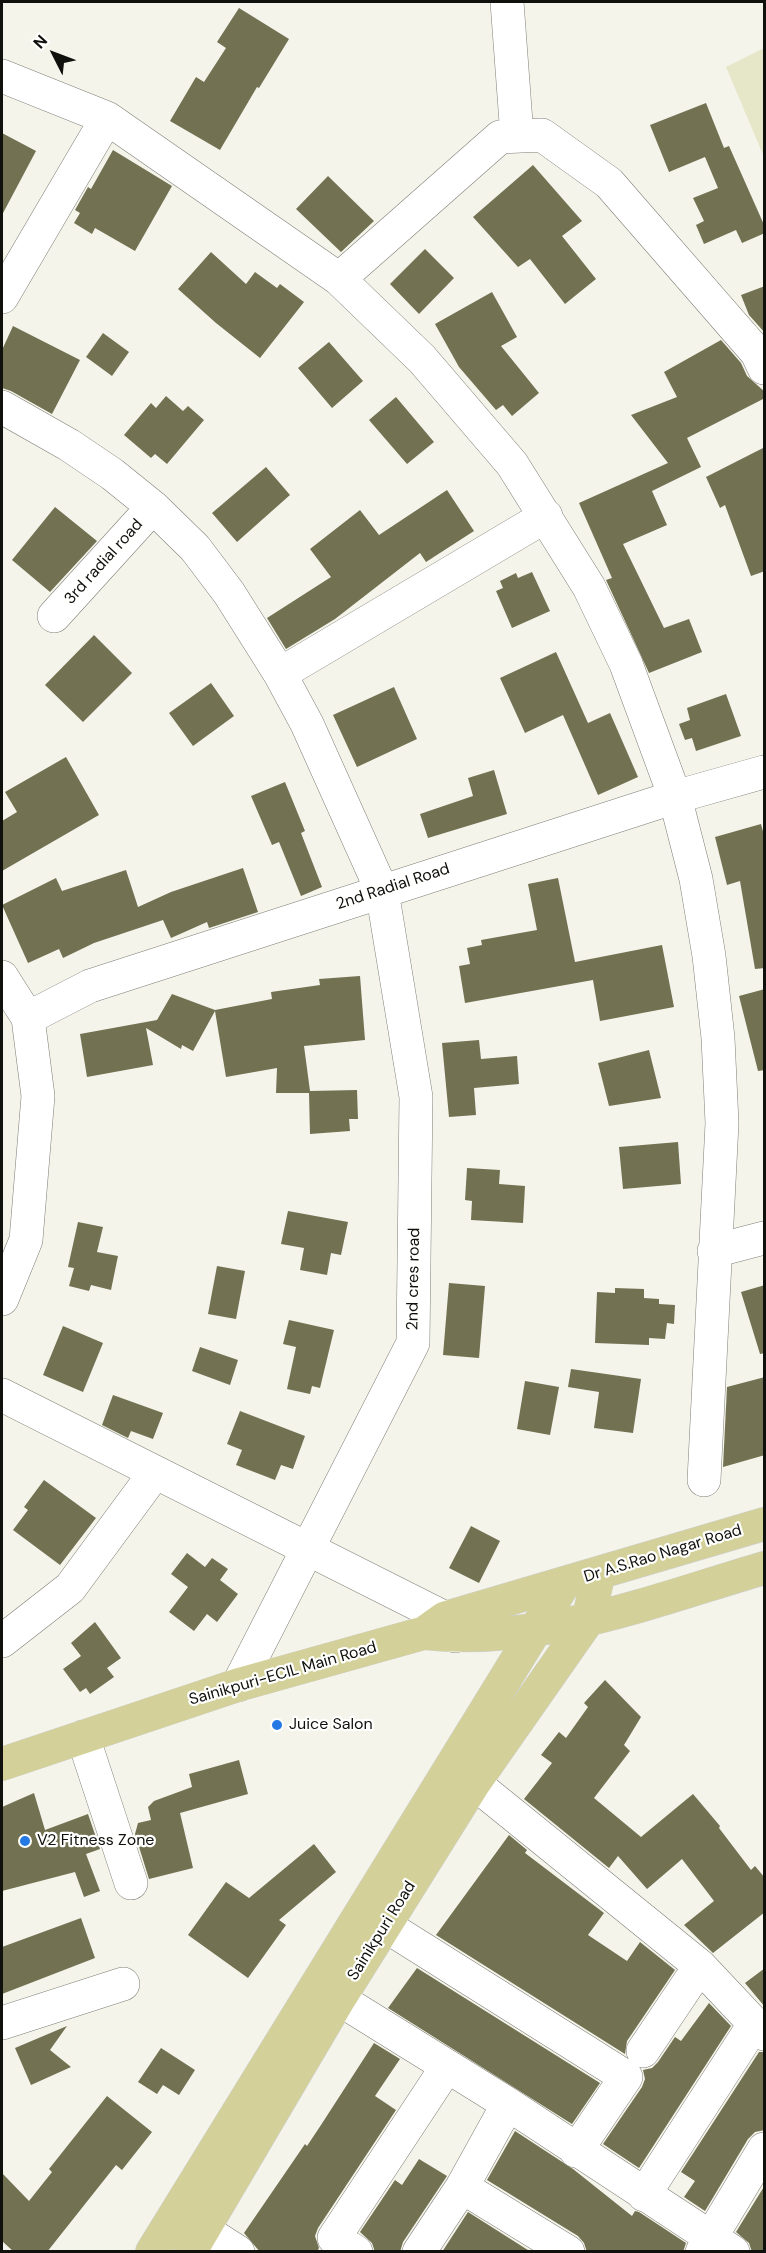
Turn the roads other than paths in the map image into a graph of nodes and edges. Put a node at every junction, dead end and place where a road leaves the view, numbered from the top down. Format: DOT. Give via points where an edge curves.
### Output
graph roads {
  1 [pos="507,2"];
  2 [pos="2,76"];
  3 [pos="107,118"];
  4 [pos="517,136"];
  5 [pos="339,279"];
  6 [pos="2,297"];
  7 [pos="762,358"];
  8 [pos="2,407"];
  9 [pos="153,507"];
  10 [pos="546,516"];
  11 [pos="54,616"];
  12 [pos="280,674"];
  13 [pos="765,772"];
  14 [pos="675,797"];
  15 [pos="382,891"];
  16 [pos="2,977"];
  17 [pos="28,1018"];
  18 [pos="765,1238"];
  19 [pos="714,1251"];
  20 [pos="2,1299"];
  21 [pos="2,1395"];
  22 [pos="154,1474"];
  23 [pos="704,1480"];
  24 [pos="765,1524"];
  25 [pos="310,1549"];
  26 [pos="765,1568"];
  27 [pos="599,1573"];
  28 [pos="563,1585"];
  29 [pos="588,1620"];
  30 [pos="442,1629"];
  31 [pos="538,1629"];
  32 [pos="2,1641"];
  33 [pos="504,1682"];
  34 [pos="238,1685"];
  35 [pos="82,1737"];
  36 [pos="2,1764"];
  37 [pos="474,1783"];
  38 [pos="131,1883"];
  39 [pos="386,1926"];
  40 [pos="700,1966"];
  41 [pos="123,1984"];
  42 [pos="339,1999"];
  43 [pos="2,2023"];
  44 [pos="760,2029"];
  45 [pos="643,2051"];
  46 [pos="446,2068"];
  47 [pos="508,2104"];
  48 [pos="765,2149"];
  49 [pos="576,2151"];
  50 [pos="462,2187"];
  51 [pos="644,2195"];
  52 [pos="197,2241"];
  53 [pos="531,2242"];
  54 [pos="715,2247"];
  55 [pos="152,2252"];
  56 [pos="238,2252"];
  57 [pos="356,2252"];
  58 [pos="419,2252"];
  59 [pos="568,2252"];
  1 -- 4 [label="street"];
  2 -- 3 [label="street"];
  3 -- 5 [label="street"];
  3 -- 6 [label="street"];
  4 -- 5 [label="street" via="500,137"];
  4 -- 7 [label="street" via="542,135 609,183"];
  5 -- 10 [label="street" via="467,409 512,464"];
  8 -- 9 [label="street, 2nd cres road" via="78,451"];
  9 -- 11 [label="street, 3rd radial road"];
  9 -- 12 [label="street, 2nd cres road" via="195,548"];
  10 -- 12 [label="street"];
  10 -- 14 [label="street" via="589,587 626,664"];
  12 -- 15 [label="street, 2nd cres road" via="308,724"];
  13 -- 14 [label="street, 2nd Radial Road"];
  14 -- 15 [label="street, 2nd Radial Road"];
  14 -- 19 [label="street" via="696,879 718,1038 722,1123"];
  15 -- 17 [label="street, 2nd Radial Road" via="90,986"];
  15 -- 25 [label="street, 2nd cres road" via="416,1097 412,1343"];
  16 -- 17 [label="street"];
  17 -- 20 [label="street" via="38,1095 26,1240"];
  18 -- 19 [label="street"];
  19 -- 23 [label="street"];
  21 -- 22 [label="street"];
  22 -- 25 [label="street"];
  22 -- 32 [label="street" via="70,1588"];
  24 -- 27 [label="main road, Dr A.S.Rao Nagar Road"];
  25 -- 30 [label="street"];
  25 -- 34 [label="street, 2nd cres road"];
  26 -- 29 [label="main road"];
  27 -- 28 [label="main road, Dr A.S.Rao Nagar Road"];
  27 -- 29 [label="main road"];
  28 -- 30 [label="main road, Sainikpuri-ECIL Main Road"];
  28 -- 31 [label="main road, Sainikpuri Road"];
  29 -- 31 [label="main road"];
  29 -- 37 [label="main road, Sainikpuri Road"];
  30 -- 31 [label="main road" via="507,1634"];
  30 -- 33 [label="main road" via="496,1656"];
  30 -- 34 [label="main road, Sainikpuri-ECIL Main Road"];
  31 -- 33 [label="main road, Sainikpuri Road"];
  33 -- 55 [label="main road, Sainikpuri Road"];
  34 -- 35 [label="main road, Sainikpuri-ECIL Main Road"];
  35 -- 36 [label="main road, Sainikpuri-ECIL Main Road"];
  35 -- 38 [label="street"];
  37 -- 39 [label="main road, Sainikpuri Road"];
  37 -- 40 [label="street"];
  39 -- 42 [label="main road, Sainikpuri Road"];
  39 -- 49 [label="street" via="626,2077"];
  40 -- 44 [label="street"];
  40 -- 45 [label="street"];
  41 -- 43 [label="street"];
  42 -- 46 [label="street"];
  42 -- 52 [label="main road, Sainikpuri Road"];
  44 -- 51 [label="street"];
  46 -- 47 [label="street"];
  46 -- 57 [label="street" via="334,2238"];
  47 -- 49 [label="street"];
  47 -- 50 [label="street"];
  48 -- 54 [label="street"];
  49 -- 51 [label="street"];
  50 -- 53 [label="street"];
  50 -- 58 [label="street"];
  51 -- 54 [label="street"];
  52 -- 56 [label="street"];
  53 -- 59 [label="street"];
}
